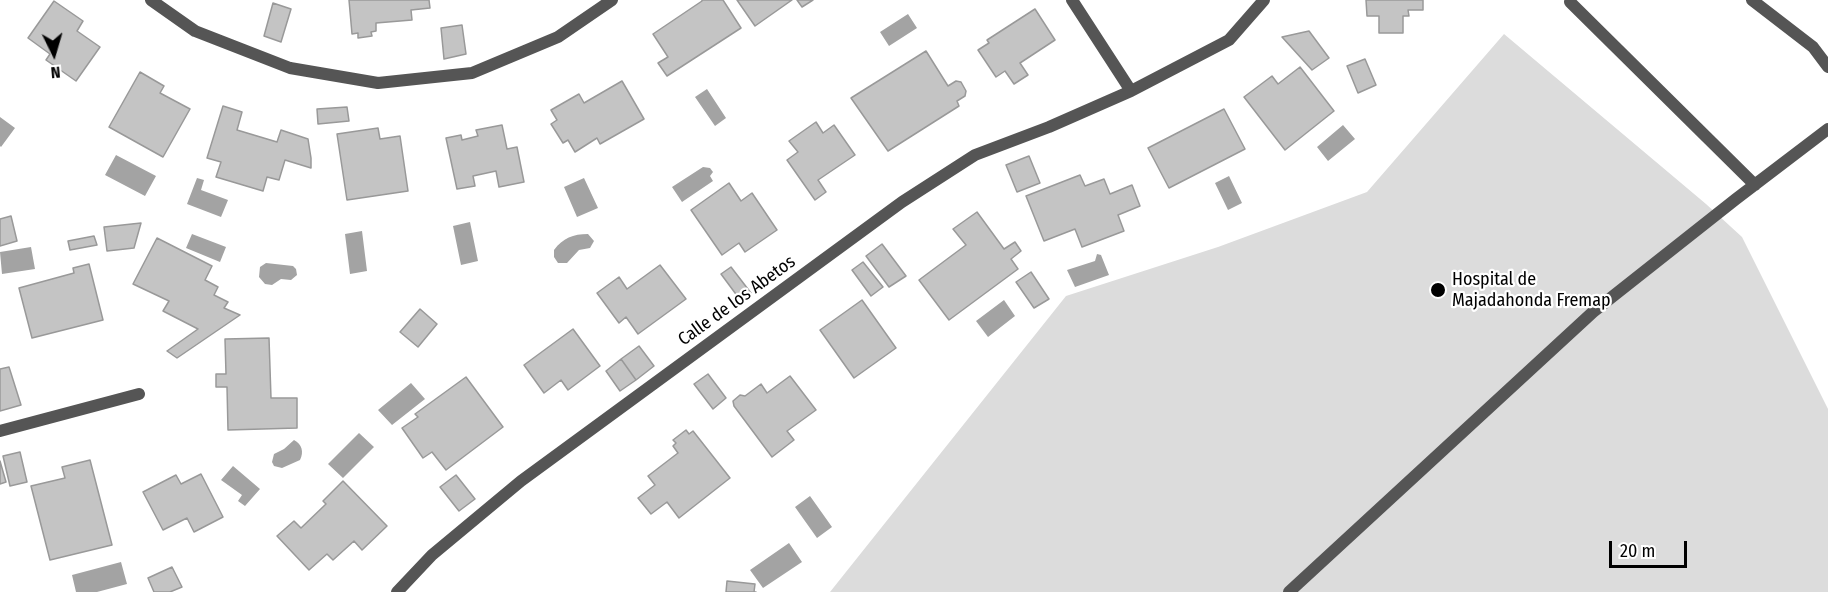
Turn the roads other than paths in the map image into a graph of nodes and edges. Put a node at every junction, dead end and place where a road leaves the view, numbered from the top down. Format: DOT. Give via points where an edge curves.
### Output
graph roads {
  1 [pos="151,0"];
  2 [pos="612,0"];
  3 [pos="1072,0"];
  4 [pos="1264,0"];
  5 [pos="1752,0"];
  6 [pos="1570,2"];
  7 [pos="1828,67"];
  8 [pos="1131,91"];
  9 [pos="1828,129"];
  10 [pos="1755,185"];
  11 [pos="139,394"];
  12 [pos="0,431"];
  13 [pos="397,592"];
  14 [pos="1289,592"];
  1 -- 2 [label="street" via="195,31 290,68 378,83 472,73 558,37"];
  3 -- 8 [label="street"];
  4 -- 8 [label="street, Calle de los Abetos" via="1229,40"];
  5 -- 7 [label="street" via="1813,47"];
  6 -- 10 [label="street"];
  8 -- 13 [label="street, Calle de los Abetos" via="975,155 902,202 521,481 432,555"];
  9 -- 10 [label="street"];
  10 -- 14 [label="street" via="1593,312"];
  11 -- 12 [label="street"];
}
